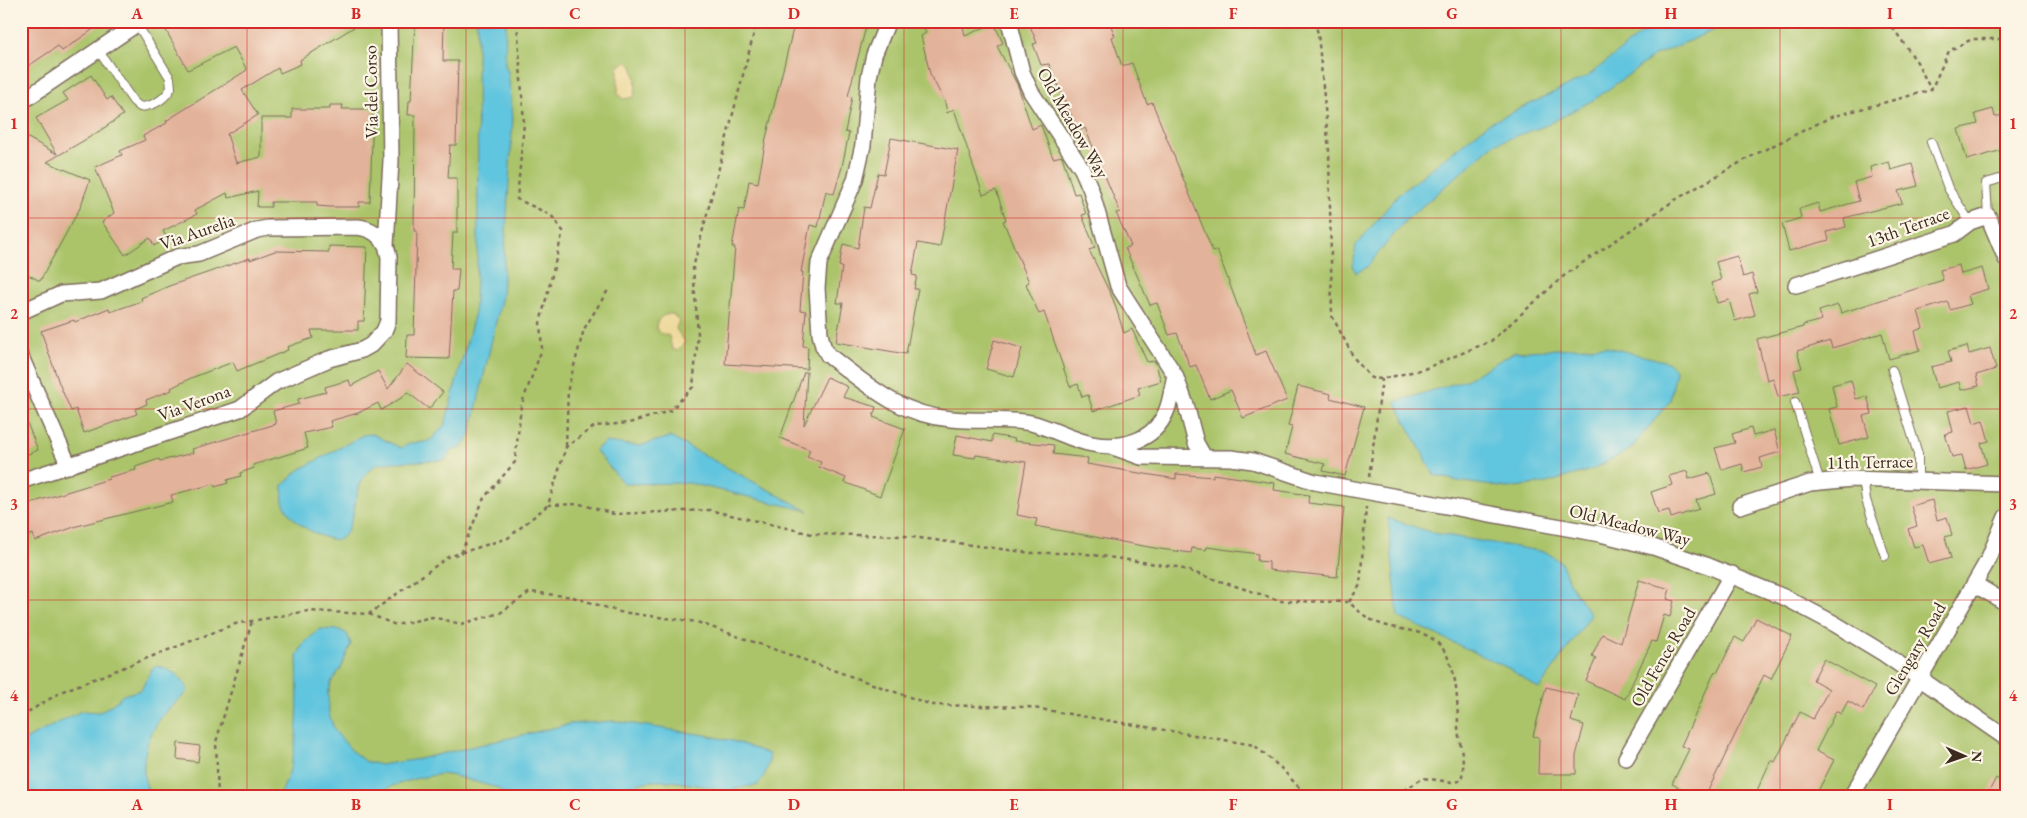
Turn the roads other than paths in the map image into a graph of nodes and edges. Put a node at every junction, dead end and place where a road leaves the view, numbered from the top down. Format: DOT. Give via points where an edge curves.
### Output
graph roads {
  1 [pos="389,21"];
  2 [pos="888,21"];
  3 [pos="1009,21"];
  4 [pos="139,23"];
  5 [pos="98,50"];
  6 [pos="21,102"];
  7 [pos="1930,142"];
  8 [pos="2006,177"];
  9 [pos="1988,216"];
  10 [pos="1970,222"];
  11 [pos="386,244"];
  12 [pos="2006,259"];
  13 [pos="1796,285"];
  14 [pos="21,312"];
  15 [pos="371,345"];
  16 [pos="21,356"];
  17 [pos="1892,370"];
  18 [pos="1174,375"];
  19 [pos="1795,402"];
  20 [pos="1110,446"];
  21 [pos="1204,457"];
  22 [pos="70,466"];
  23 [pos="1863,479"];
  24 [pos="1918,480"];
  25 [pos="21,482"];
  26 [pos="1820,482"];
  27 [pos="2006,484"];
  28 [pos="1740,506"];
  29 [pos="2006,517"];
  30 [pos="1885,556"];
  31 [pos="1732,574"];
  32 [pos="1974,584"];
  33 [pos="2005,603"];
  34 [pos="1920,678"];
  35 [pos="2006,738"];
  36 [pos="1626,758"];
  37 [pos="1851,797"];
  1 -- 11 [label="street, Via del Corso" via="391,161"];
  2 -- 20 [label="street, Old Meadow Way" via="869,77 863,145 855,180 819,263 817,288 822,346 828,355 882,397 908,410 952,420 1010,420 1091,444"];
  3 -- 18 [label="street, Old Meadow Way" via="1022,72 1031,92 1082,169 1091,190 1118,286"];
  4 -- 5 [label="street"];
  4 -- 5 [label="lane" via="170,78 171,88 166,96 151,106 140,107 133,101"];
  5 -- 6 [label="street"];
  7 -- 10 [label="lane" via="1948,188"];
  8 -- 9 [label="lane" via="1986,183"];
  9 -- 10 [label="street, 13th Terrace"];
  9 -- 12 [label="street"];
  10 -- 13 [label="street, 13th Terrace" via="1954,234"];
  11 -- 14 [label="street, Via Aurelia" via="379,235 358,227 268,228 199,254 177,257 101,291 61,294"];
  11 -- 15 [label="street, Via del Corso" via="389,257 388,321 384,331"];
  15 -- 22 [label="street, Via Verona" via="328,359 276,382 240,409"];
  16 -- 22 [label="street"];
  17 -- 24 [label="lane" via="1918,454"];
  18 -- 20 [label="street, Old Meadow Way" via="1166,413 1153,431 1129,444"];
  18 -- 21 [label="street, Old Meadow Way" via="1196,443"];
  19 -- 26 [label="lane"];
  20 -- 21 [label="street, Old Meadow Way" via="1141,457"];
  21 -- 31 [label="street, Old Meadow Way" via="1253,461 1316,482 1600,534 1653,547"];
  22 -- 25 [label="street, Via Verona"];
  23 -- 24 [label="street, 11th Terrace"];
  23 -- 26 [label="street, 11th Terrace"];
  23 -- 30 [label="lane" via="1866,500"];
  24 -- 27 [label="street, 11th Terrace"];
  26 -- 28 [label="street, 11th Terrace"];
  29 -- 32 [label="street, Glengary Road"];
  31 -- 34 [label="street, Old Meadow Way" via="1835,624"];
  31 -- 36 [label="street, Old Fence Road"];
  32 -- 33 [label="street"];
  32 -- 34 [label="street, Glengary Road"];
  34 -- 35 [label="street, Old Meadow Way"];
  34 -- 37 [label="street, Glengary Road"];
}
